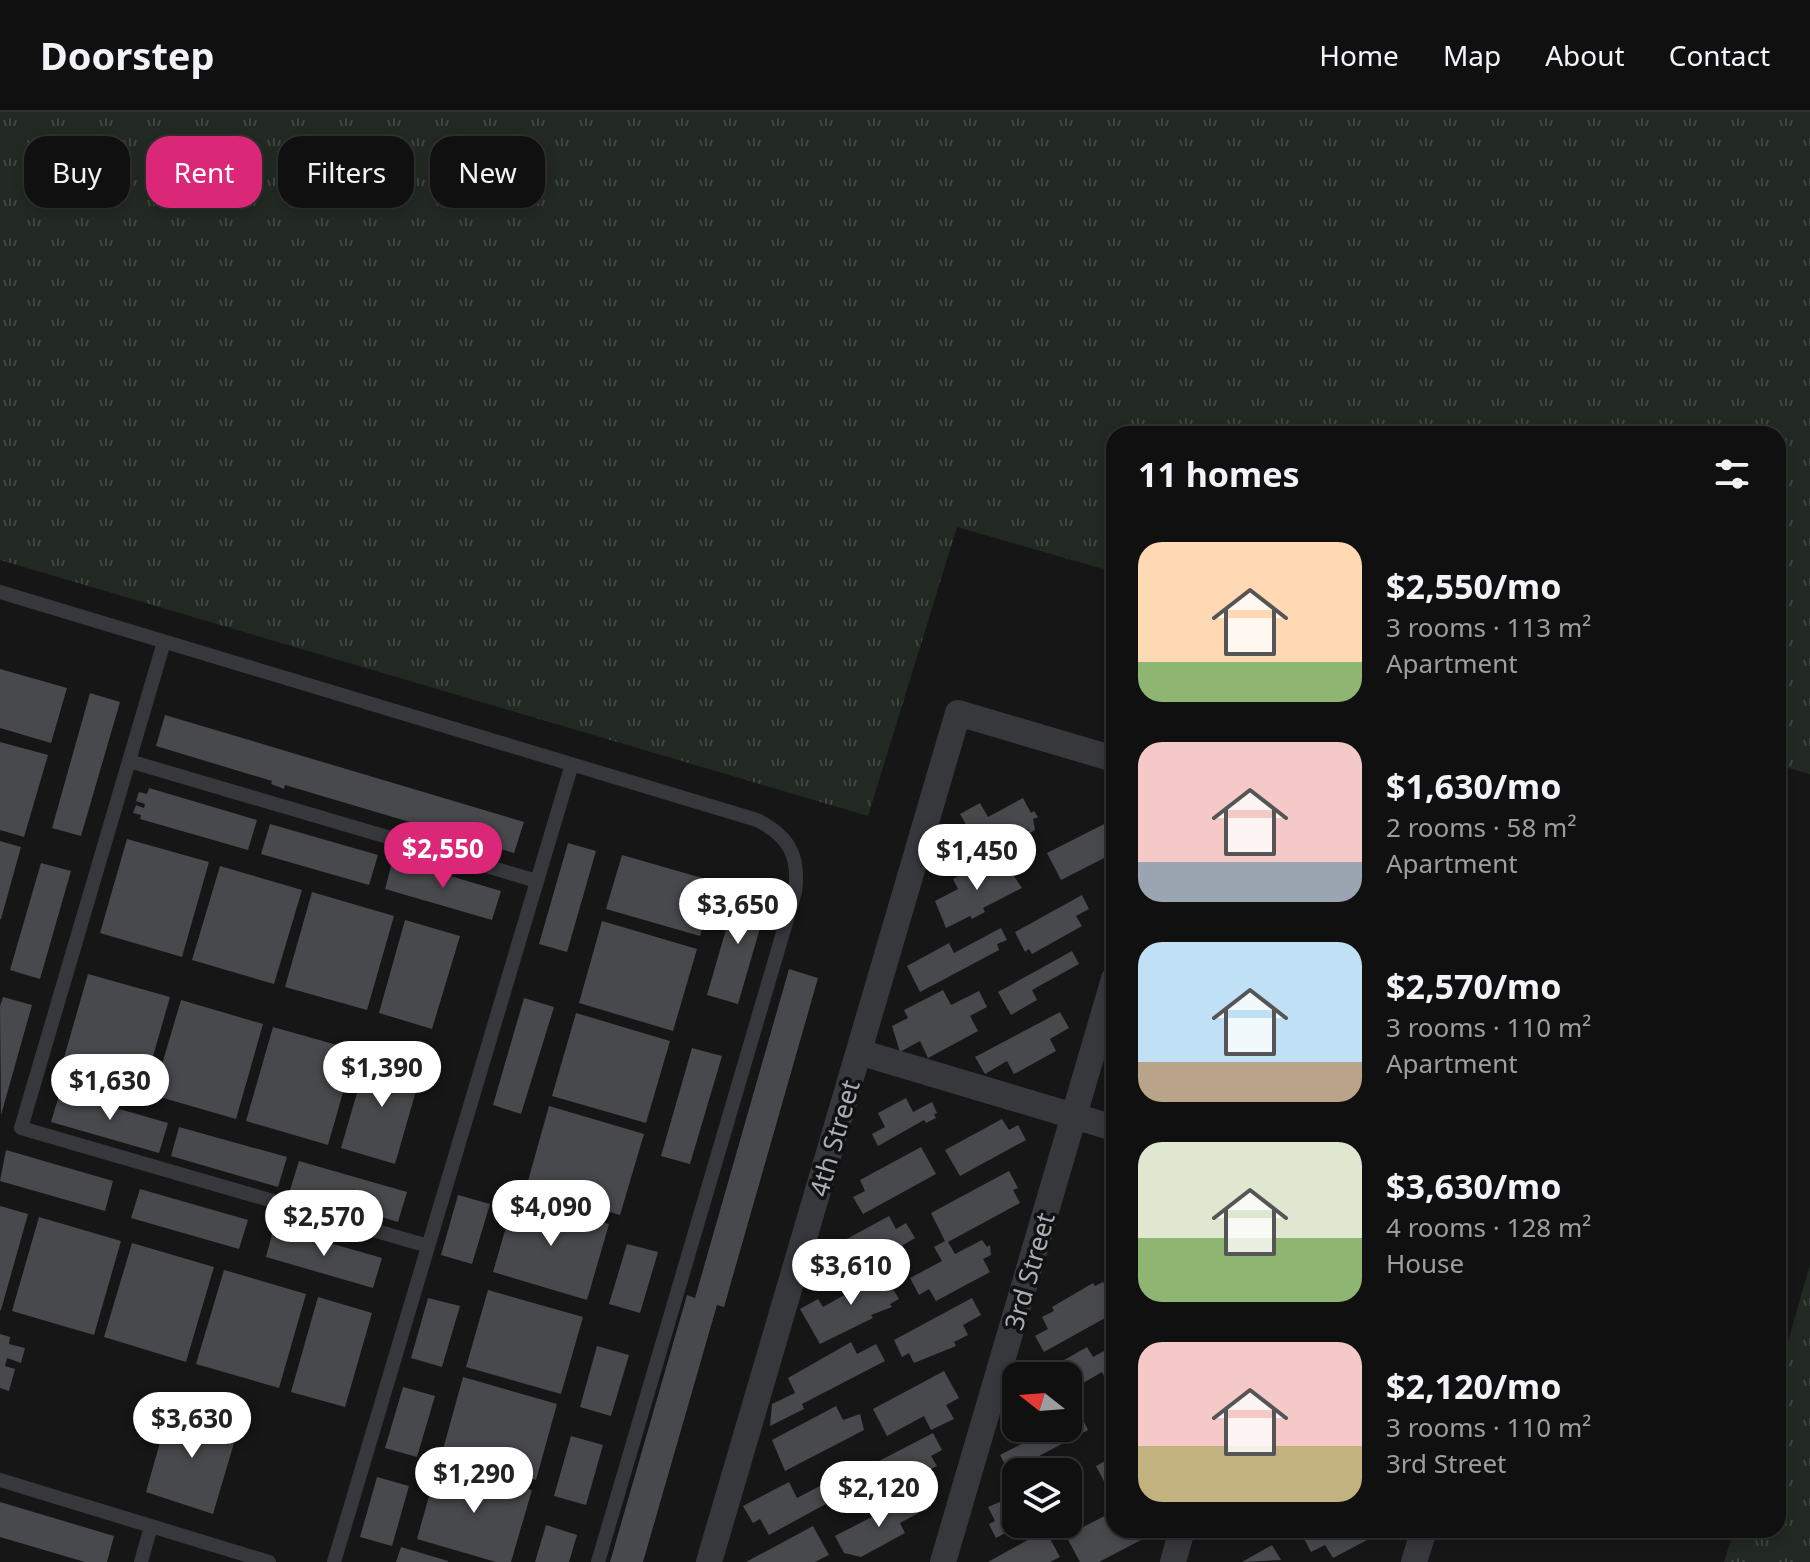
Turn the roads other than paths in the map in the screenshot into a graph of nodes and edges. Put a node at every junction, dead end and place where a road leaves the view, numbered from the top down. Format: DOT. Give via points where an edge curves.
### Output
graph roads {
  1 [pos="0,592"];
  2 [pos="164,642"];
  3 [pos="1106,757"];
  4 [pos="129,761"];
  5 [pos="572,764"];
  6 [pos="537,881"];
  7 [pos="1106,1006"];
  8 [pos="859,1052"];
  9 [pos="1074,1115"];
  10 [pos="1106,1125"];
  11 [pos="428,1246"];
  12 [pos="0,1480"];
  13 [pos="151,1526"];
  14 [pos="1180,1538"];
  15 [pos="1422,1538"];
  16 [pos="141,1562"];
  17 [pos="269,1562"];
  18 [pos="334,1562"];
  19 [pos="598,1562"];
  20 [pos="709,1562"];
  21 [pos="943,1562"];
  22 [pos="1173,1562"];
  23 [pos="1414,1562"];
  1 -- 2 [label="lane"];
  2 -- 4 [label="lane"];
  2 -- 5 [label="lane"];
  3 -- 8 [label="street, 4th Street" via="958,713"];
  4 -- 6 [label="lane"];
  4 -- 11 [label="lane" via="21,1128"];
  5 -- 6 [label="lane"];
  5 -- 19 [label="lane" via="757,820 791,844 798,873"];
  6 -- 11 [label="lane"];
  7 -- 9 [label="street, 3rd Street"];
  8 -- 9 [label="street"];
  8 -- 20 [label="street, 4th Street"];
  9 -- 10 [label="street"];
  9 -- 21 [label="street, 3rd Street"];
  11 -- 18 [label="lane"];
  12 -- 13 [label="lane"];
  13 -- 16 [label="lane"];
  13 -- 17 [label="lane"];
  14 -- 22 [label="street"];
  15 -- 23 [label="street"];
}
